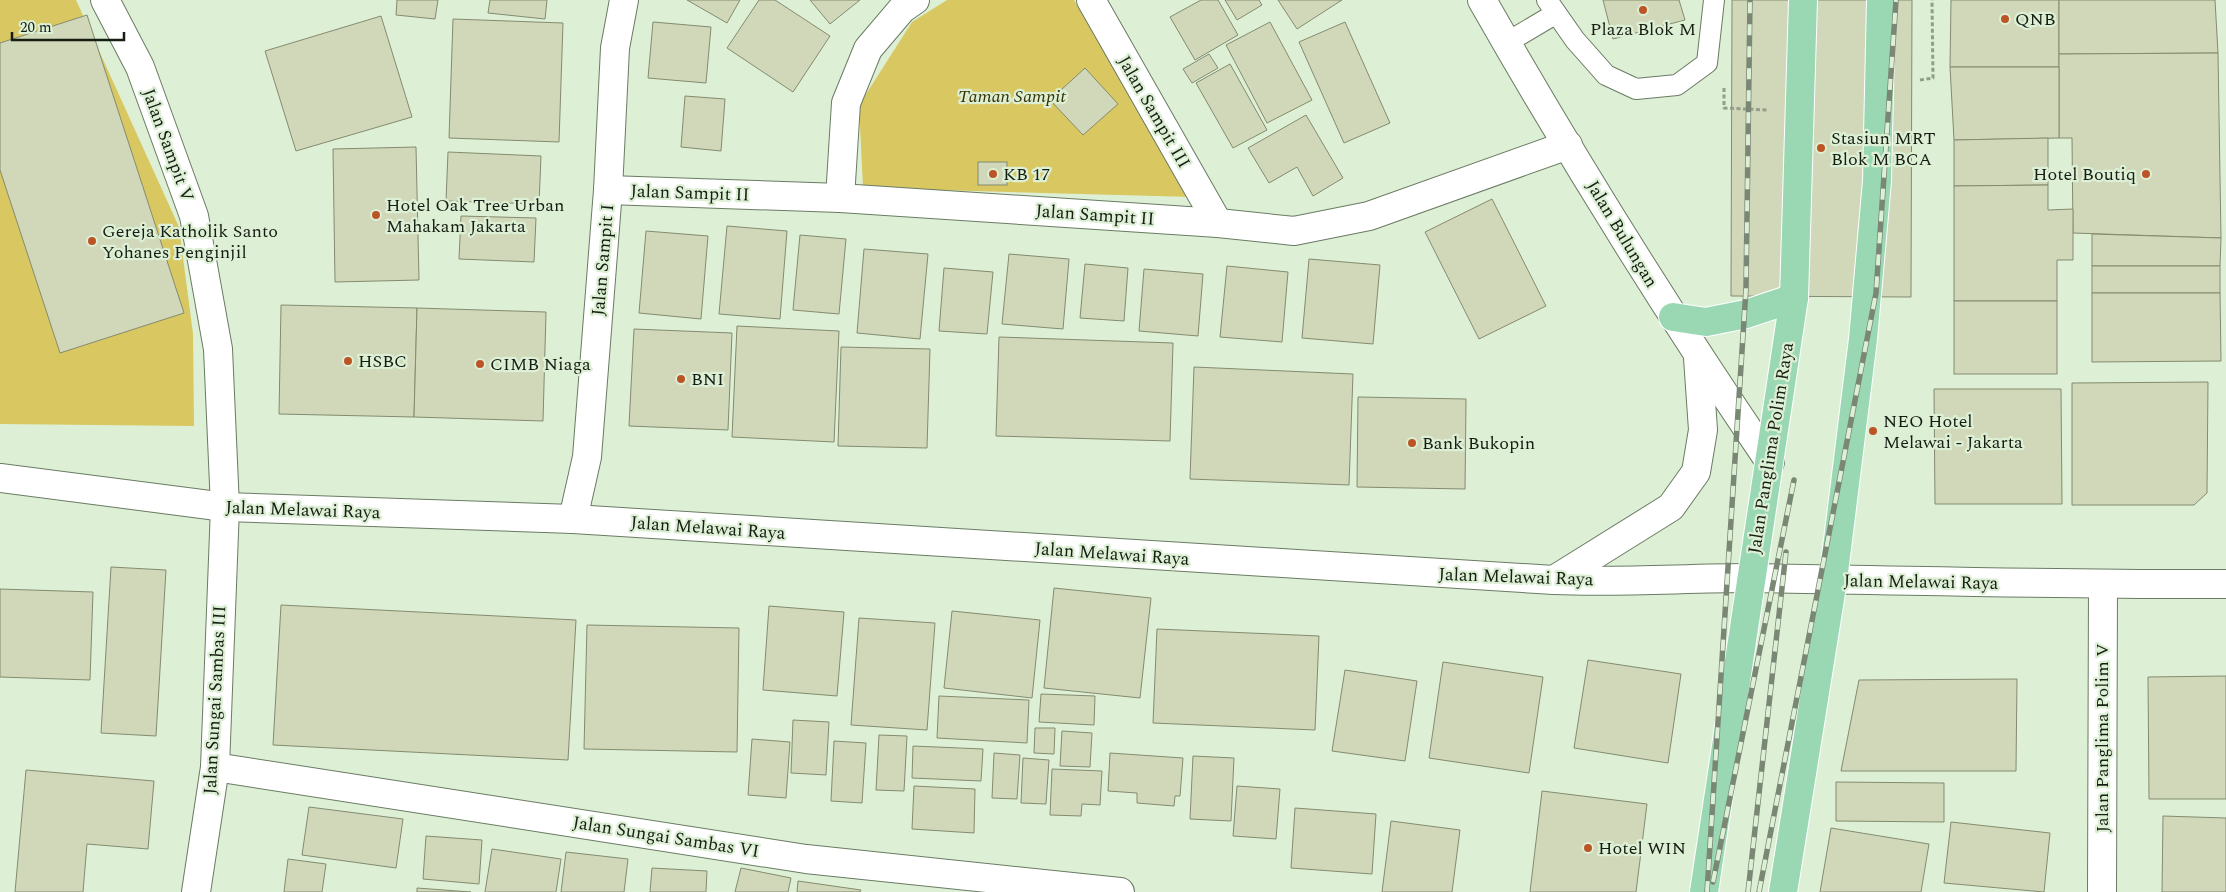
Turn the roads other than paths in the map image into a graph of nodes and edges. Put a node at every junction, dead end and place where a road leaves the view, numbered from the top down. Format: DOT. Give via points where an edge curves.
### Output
graph roads {
  1 [pos="105,0"];
  2 [pos="624,0"];
  3 [pos="915,0"];
  4 [pos="1091,0"];
  5 [pos="1482,0"];
  6 [pos="1714,0"];
  7 [pos="1803,0"];
  8 [pos="1881,0"];
  9 [pos="1551,7"];
  10 [pos="1506,43"];
  11 [pos="1568,145"];
  12 [pos="608,190"];
  13 [pos="840,198"];
  14 [pos="1218,223"];
  15 [pos="1794,298"];
  16 [pos="1673,317"];
  17 [pos="1698,356"];
  18 [pos="1770,462"];
  19 [pos="0,478"];
  20 [pos="225,507"];
  21 [pos="573,519"];
  22 [pos="1750,578"];
  23 [pos="1554,580"];
  24 [pos="1833,580"];
  25 [pos="2226,584"];
  26 [pos="2103,585"];
  27 [pos="215,767"];
  28 [pos="196,892"];
  29 [pos="1120,892"];
  30 [pos="1704,892"];
  31 [pos="1783,892"];
  32 [pos="2102,892"];
  1 -- 20 [label="street, Jalan Sampit V" via="140,67 194,216 218,349"];
  2 -- 12 [label="street, Jalan Sampit I" via="615,48"];
  3 -- 13 [label="street" via="902,8 868,49 846,103"];
  4 -- 14 [label="street, Jalan Sampit III"];
  5 -- 10 [label="street, Jalan Bulungan"];
  6 -- 9 [label="lane" via="1707,64 1677,85 1636,89 1606,75 1574,40"];
  7 -- 15 [label="main road, Jalan Panglima Polim Raya"];
  8 -- 24 [label="main road" via="1875,201 1863,339"];
  9 -- 10 [label="lane"];
  10 -- 11 [label="street, Jalan Bulungan"];
  11 -- 14 [label="street, Jalan Sampit II" via="1369,216 1294,231"];
  11 -- 16 [label="street, Jalan Bulungan"];
  12 -- 13 [label="street, Jalan Sampit II"];
  12 -- 21 [label="street, Jalan Sampit I" via="587,457"];
  13 -- 14 [label="street, Jalan Sampit II"];
  15 -- 16 [label="main road" via="1746,314 1706,322"];
  15 -- 18 [label="main road, Jalan Panglima Polim Raya"];
  16 -- 17 [label="street, Jalan Bulungan"];
  17 -- 18 [label="street, Jalan Bulungan"];
  17 -- 23 [label="street" via="1703,430 1696,472 1671,507"];
  18 -- 22 [label="main road, Jalan Panglima Polim Raya"];
  19 -- 20 [label="street, Jalan Melawai Raya"];
  20 -- 21 [label="street, Jalan Melawai Raya"];
  20 -- 27 [label="street, Jalan Sungai Sambas III"];
  21 -- 23 [label="street, Jalan Melawai Raya"];
  22 -- 23 [label="street, Jalan Melawai Raya"];
  22 -- 24 [label="street, Jalan Melawai Raya"];
  22 -- 30 [label="main road, Jalan Panglima Polim Raya"];
  24 -- 26 [label="street, Jalan Melawai Raya"];
  24 -- 31 [label="main road"];
  25 -- 26 [label="street, Jalan Melawai Raya"];
  26 -- 32 [label="street, Jalan Panglima Polim V"];
  27 -- 28 [label="street, Jalan Sungai Sambas III"];
  27 -- 29 [label="street, Jalan Sungai Sambas VI" via="806,859"];
}
